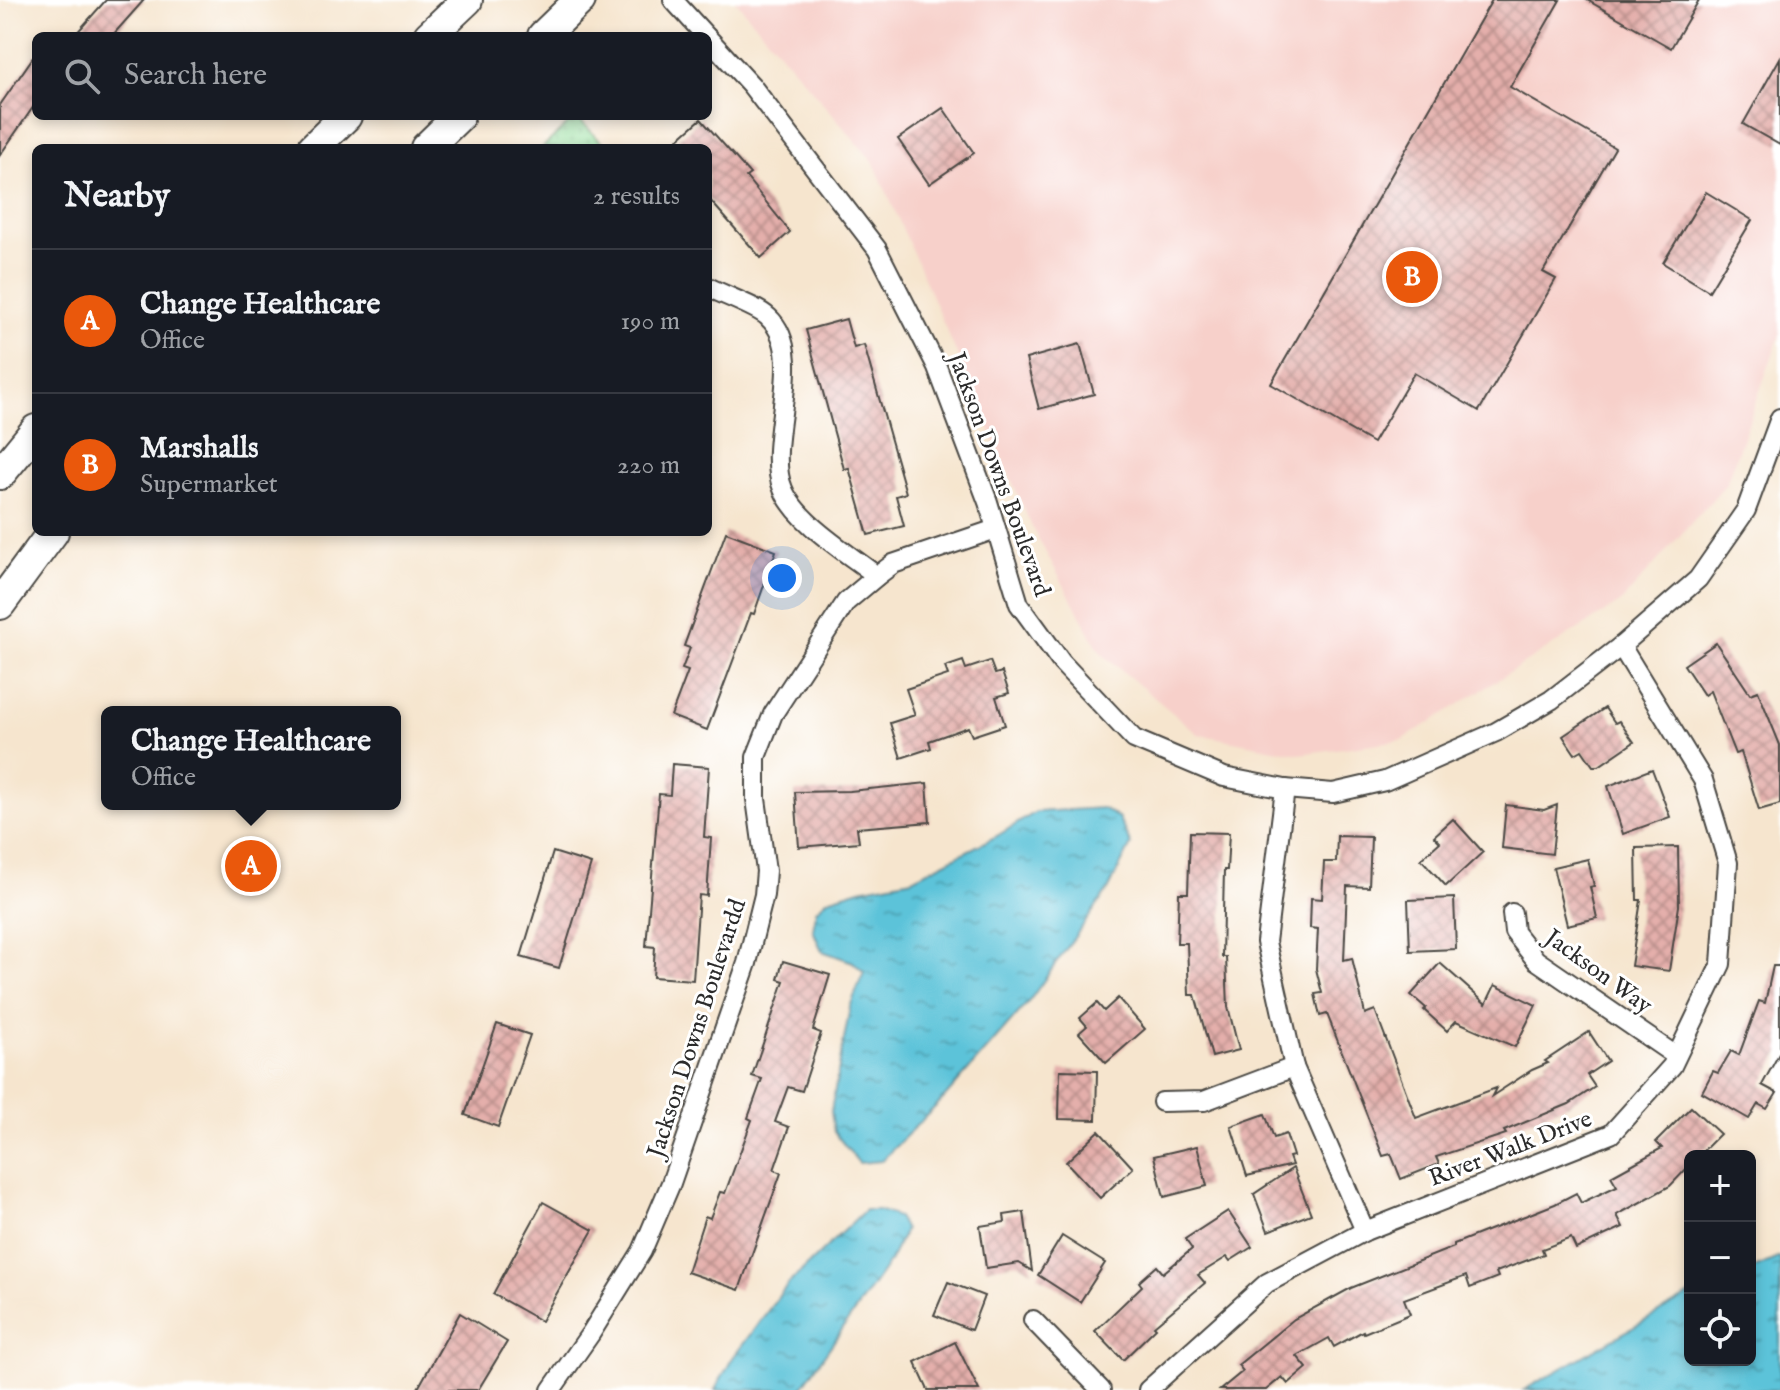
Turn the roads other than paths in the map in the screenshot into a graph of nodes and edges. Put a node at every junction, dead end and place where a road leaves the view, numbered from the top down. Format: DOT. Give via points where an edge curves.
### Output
graph roads {
  1 [pos="467,0"];
  2 [pos="580,0"];
  3 [pos="673,0"];
  4 [pos="433,32"];
  5 [pos="547,32"];
  6 [pos="702,32"];
  7 [pos="712,42"];
  8 [pos="342,120"];
  9 [pos="455,120"];
  10 [pos="317,144"];
  11 [pos="430,144"];
  12 [pos="712,289"];
  13 [pos="1780,418"];
  14 [pos="32,435"];
  15 [pos="0,474"];
  16 [pos="996,529"];
  17 [pos="50,536"];
  18 [pos="877,576"];
  19 [pos="0,604"];
  20 [pos="1621,646"];
  21 [pos="1285,789"];
  22 [pos="1512,913"];
  23 [pos="1676,1056"];
  24 [pos="1294,1067"];
  25 [pos="1162,1102"];
  26 [pos="1365,1231"];
  27 [pos="1033,1320"];
  28 [pos="551,1390"];
  29 [pos="1101,1390"];
  30 [pos="1148,1390"];
  1 -- 4 [label="main road"];
  2 -- 5 [label="main road"];
  3 -- 6 [label="street, Jackson Downs Boulevard"];
  7 -- 16 [label="street, Jackson Downs Boulevard" via="877,249 937,367"];
  8 -- 10 [label="main road"];
  9 -- 11 [label="main road"];
  12 -- 18 [label="street" via="766,314 778,330 786,362 777,469 783,492 798,512"];
  13 -- 20 [label="street" via="1746,510 1698,579"];
  14 -- 15 [label="main road"];
  16 -- 18 [label="street, Jackson Downs Boulevardd" via="893,564"];
  16 -- 21 [label="street, Jackson Downs Boulevard" via="1019,604 1062,663 1134,739 1224,777"];
  17 -- 19 [label="main road"];
  18 -- 28 [label="street, Jackson Downs Boulevardd" via="846,602 773,714 758,747 756,799 766,871 747,963 642,1251"];
  20 -- 21 [label="street, Jackson Downs Boulevard" via="1551,700 1496,732 1385,781 1333,793"];
  20 -- 23 [label="street, River Walk Drive" via="1703,780 1728,863 1721,964"];
  21 -- 24 [label="street" via="1266,942"];
  22 -- 23 [label="street, Jackson Way" via="1514,932 1536,960"];
  23 -- 26 [label="street, River Walk Drive" via="1611,1134"];
  24 -- 25 [label="street" via="1204,1101"];
  24 -- 26 [label="street"];
  26 -- 30 [label="street" via="1267,1283"];
  27 -- 29 [label="street"];
}
